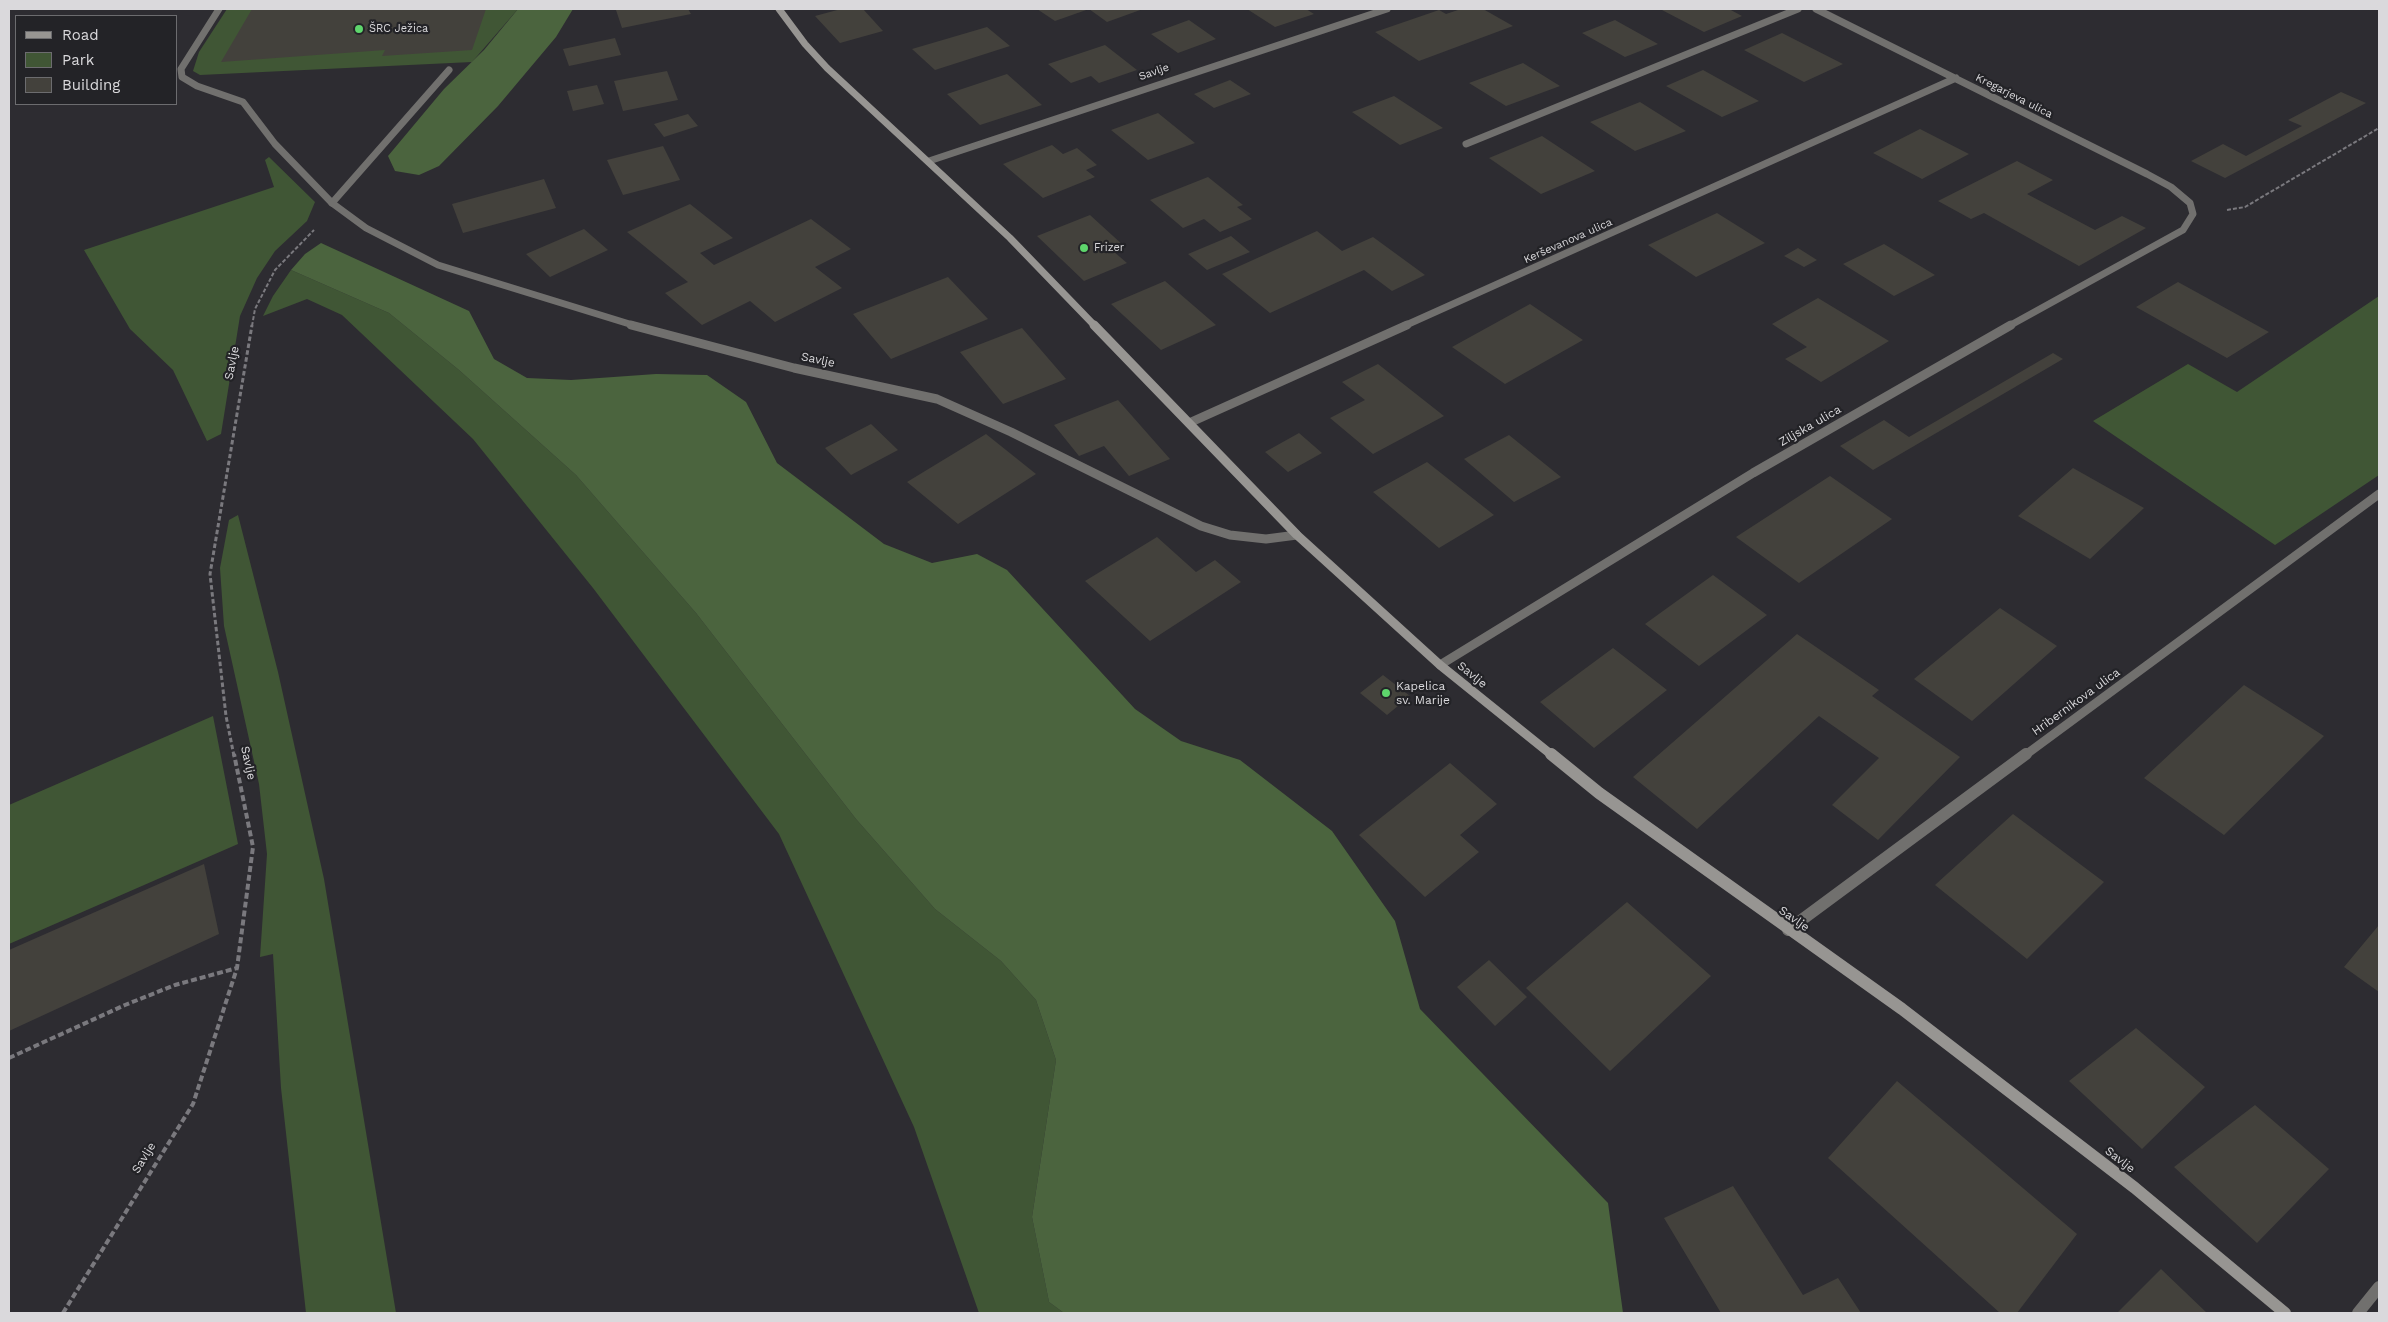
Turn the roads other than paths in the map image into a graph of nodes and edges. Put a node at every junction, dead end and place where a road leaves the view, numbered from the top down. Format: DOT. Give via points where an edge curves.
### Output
graph roads {
  1 [pos="219,9"];
  2 [pos="779,9"];
  3 [pos="1387,9"];
  4 [pos="1798,9"];
  5 [pos="1816,9"];
  6 [pos="449,70"];
  7 [pos="1956,78"];
  8 [pos="1466,144"];
  9 [pos="929,161"];
  10 [pos="332,203"];
  11 [pos="2193,214"];
  12 [pos="1189,424"];
  13 [pos="2379,494"];
  14 [pos="1298,535"];
  15 [pos="1440,665"];
  16 [pos="1788,930"];
  17 [pos="2379,1287"];
  18 [pos="2285,1313"];
  19 [pos="2358,1313"];
  1 -- 10 [label="street, Savlje" via="181,69 182,77 197,86 243,102 274,144"];
  2 -- 9 [label="street, Savlje" via="828,68"];
  3 -- 9 [label="street, Savlje"];
  4 -- 8 [label="street"];
  5 -- 7 [label="street, Kregarjeva ulica"];
  6 -- 10 [label="street"];
  7 -- 11 [label="street, Kregarjeva ulica" via="2171,187 2190,203"];
  7 -- 12 [label="street, Kerševanova ulica"];
  9 -- 12 [label="street, Savlje" via="1030,258"];
  10 -- 14 [label="street, Savlje" via="366,228 438,265 601,317 794,368 937,399 1201,526 1230,535 1266,539"];
  11 -- 15 [label="street, Ziljska ulica" via="2182,230 1967,349 1770,464"];
  12 -- 14 [label="street, Savlje"];
  13 -- 16 [label="street, Hribernikova ulica"];
  14 -- 15 [label="street, Savlje"];
  15 -- 16 [label="street, Savlje" via="1599,794"];
  16 -- 18 [label="street, Savlje" via="1902,1009 1994,1079 2135,1188"];
  17 -- 19 [label="street"];
}
